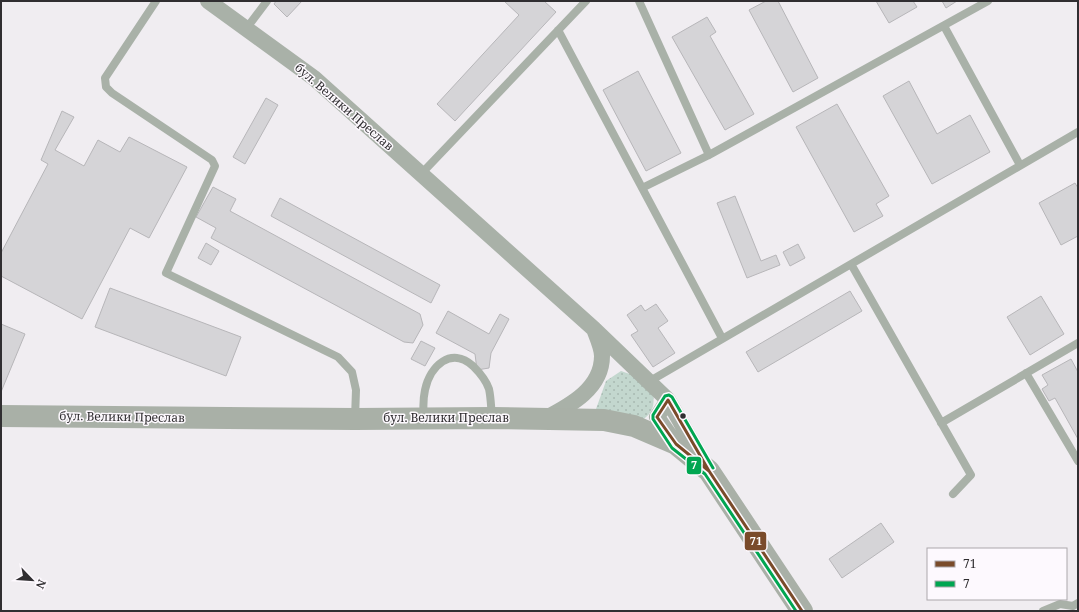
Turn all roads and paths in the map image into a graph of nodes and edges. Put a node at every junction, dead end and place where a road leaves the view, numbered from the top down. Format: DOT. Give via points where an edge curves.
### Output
graph roads {
  1 [pos="156,1"];
  2 [pos="208,1"];
  3 [pos="267,1"];
  4 [pos="586,1"];
  5 [pos="639,1"];
  6 [pos="988,1"];
  7 [pos="944,26"];
  8 [pos="246,29"];
  9 [pos="558,30"];
  10 [pos="1078,132"];
  11 [pos="708,155"];
  12 [pos="1020,165"];
  13 [pos="421,174"];
  14 [pos="642,188"];
  15 [pos="851,264"];
  16 [pos="594,329"];
  17 [pos="722,338"];
  18 [pos="1078,343"];
  19 [pos="1026,373"];
  20 [pos="650,381"];
  21 [pos="668,400"];
  22 [pos="1,416"];
  23 [pos="424,418"];
  24 [pos="492,418"];
  25 [pos="355,419"];
  26 [pos="546,419"];
  27 [pos="941,423"];
  28 [pos="676,444"];
  29 [pos="1078,461"];
  30 [pos="709,471"];
  31 [pos="953,494"];
  32 [pos="1078,603"];
  33 [pos="802,611"];
  34 [pos="1043,611"];
  1 -- 25 [label="lane" via="105,78 106,87 112,93 212,160 215,166 166,273 338,357 352,372 356,390"];
  2 -- 8 [label="street, бул. Велики Преслав"];
  3 -- 8 [label="lane"];
  4 -- 9 [label="lane"];
  5 -- 11 [label="lane"];
  6 -- 7 [label="lane"];
  7 -- 11 [label="lane"];
  7 -- 12 [label="lane"];
  8 -- 13 [label="street, бул. Велики Преслав" via="314,78"];
  9 -- 13 [label="lane"];
  9 -- 14 [label="lane"];
  10 -- 12 [label="lane"];
  11 -- 14 [label="lane"];
  12 -- 15 [label="lane"];
  13 -- 16 [label="street, бул. Велики Преслав"];
  14 -- 17 [label="lane"];
  15 -- 17 [label="lane"];
  15 -- 27 [label="lane"];
  16 -- 20 [label="street, бул. Велики Преслав"];
  16 -- 26 [label="street" via="602,355 600,369 588,389 575,403"];
  17 -- 20 [label="lane"];
  18 -- 19 [label="lane"];
  19 -- 27 [label="lane"];
  19 -- 29 [label="lane"];
  20 -- 21 [label="street, бул. Велики Преслав"];
  21 -- 28 [label="street" via="657,417"];
  21 -- 30 [label="street, бул. Велики Преслав"];
  22 -- 25 [label="main road, бул. Велики Преслав"];
  23 -- 24 [label="main road, бул. Велики Преслав"];
  23 -- 24 [label="lane" via="423,402 429,378 439,364 452,358 462,359 472,365 486,382"];
  23 -- 25 [label="main road, бул. Велики Преслав"];
  24 -- 26 [label="main road, бул. Велики Преслав"];
  26 -- 28 [label="main road, бул. Велики Преслав" via="604,420 634,426"];
  27 -- 31 [label="lane" via="971,475"];
  28 -- 30 [label="main road, бул. Велики Преслав"];
  30 -- 33 [label="main road, бул. Велики Преслав"];
  32 -- 34 [label="lane" via="1073,606 1060,604"];
}
